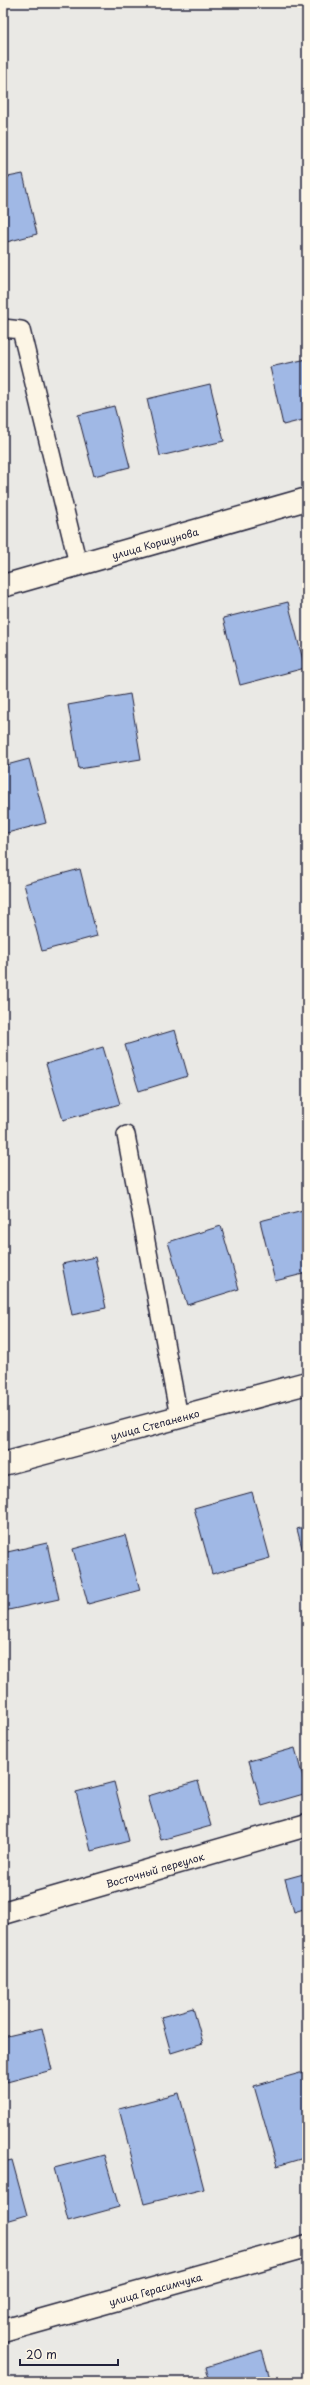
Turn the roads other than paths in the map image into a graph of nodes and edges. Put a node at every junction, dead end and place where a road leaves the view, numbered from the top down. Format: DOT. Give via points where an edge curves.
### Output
graph roads {
  1 [pos="3,328"];
  2 [pos="307,499"];
  3 [pos="78,564"];
  4 [pos="3,586"];
  5 [pos="126,1135"];
  6 [pos="307,1383"];
  7 [pos="179,1417"];
  8 [pos="3,1464"];
  9 [pos="307,1826"];
  10 [pos="3,1914"];
  11 [pos="307,2246"];
  12 [pos="3,2331"];
  1 -- 3 [label="lane" via="21,330"];
  2 -- 3 [label="street, улица Коршунова"];
  3 -- 4 [label="street, улица Коршунова"];
  5 -- 7 [label="lane"];
  6 -- 7 [label="street, улица Степаненко"];
  7 -- 8 [label="street, улица Степаненко"];
  9 -- 10 [label="street, Восточный переулок"];
  11 -- 12 [label="street, улица Герасимчука"];
}
